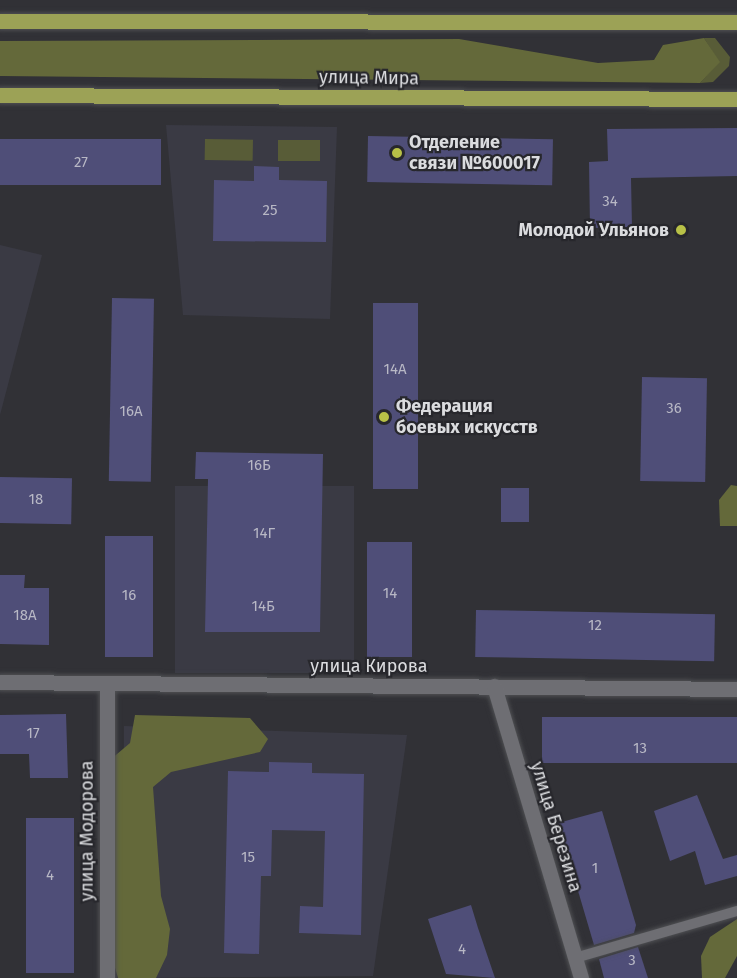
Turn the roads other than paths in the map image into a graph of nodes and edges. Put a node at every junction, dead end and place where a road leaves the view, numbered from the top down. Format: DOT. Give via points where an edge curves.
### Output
graph roads {
  1 [pos="0,21"];
  2 [pos="737,22"];
  3 [pos="0,95"];
  4 [pos="737,99"];
  5 [pos="0,682"];
  6 [pos="107,683"];
  7 [pos="494,686"];
  8 [pos="737,689"];
  9 [pos="737,911"];
  10 [pos="575,958"];
  11 [pos="106,978"];
  12 [pos="581,978"];
  1 -- 2 [label="main road"];
  3 -- 4 [label="main road, улица Мира"];
  5 -- 6 [label="street, улица Кирова"];
  6 -- 7 [label="street, улица Кирова"];
  6 -- 11 [label="street, улица Модорова"];
  7 -- 8 [label="street, улица Кирова"];
  7 -- 10 [label="street, улица Березина"];
  9 -- 10 [label="lane"];
  10 -- 12 [label="street, улица Березина"];
}
